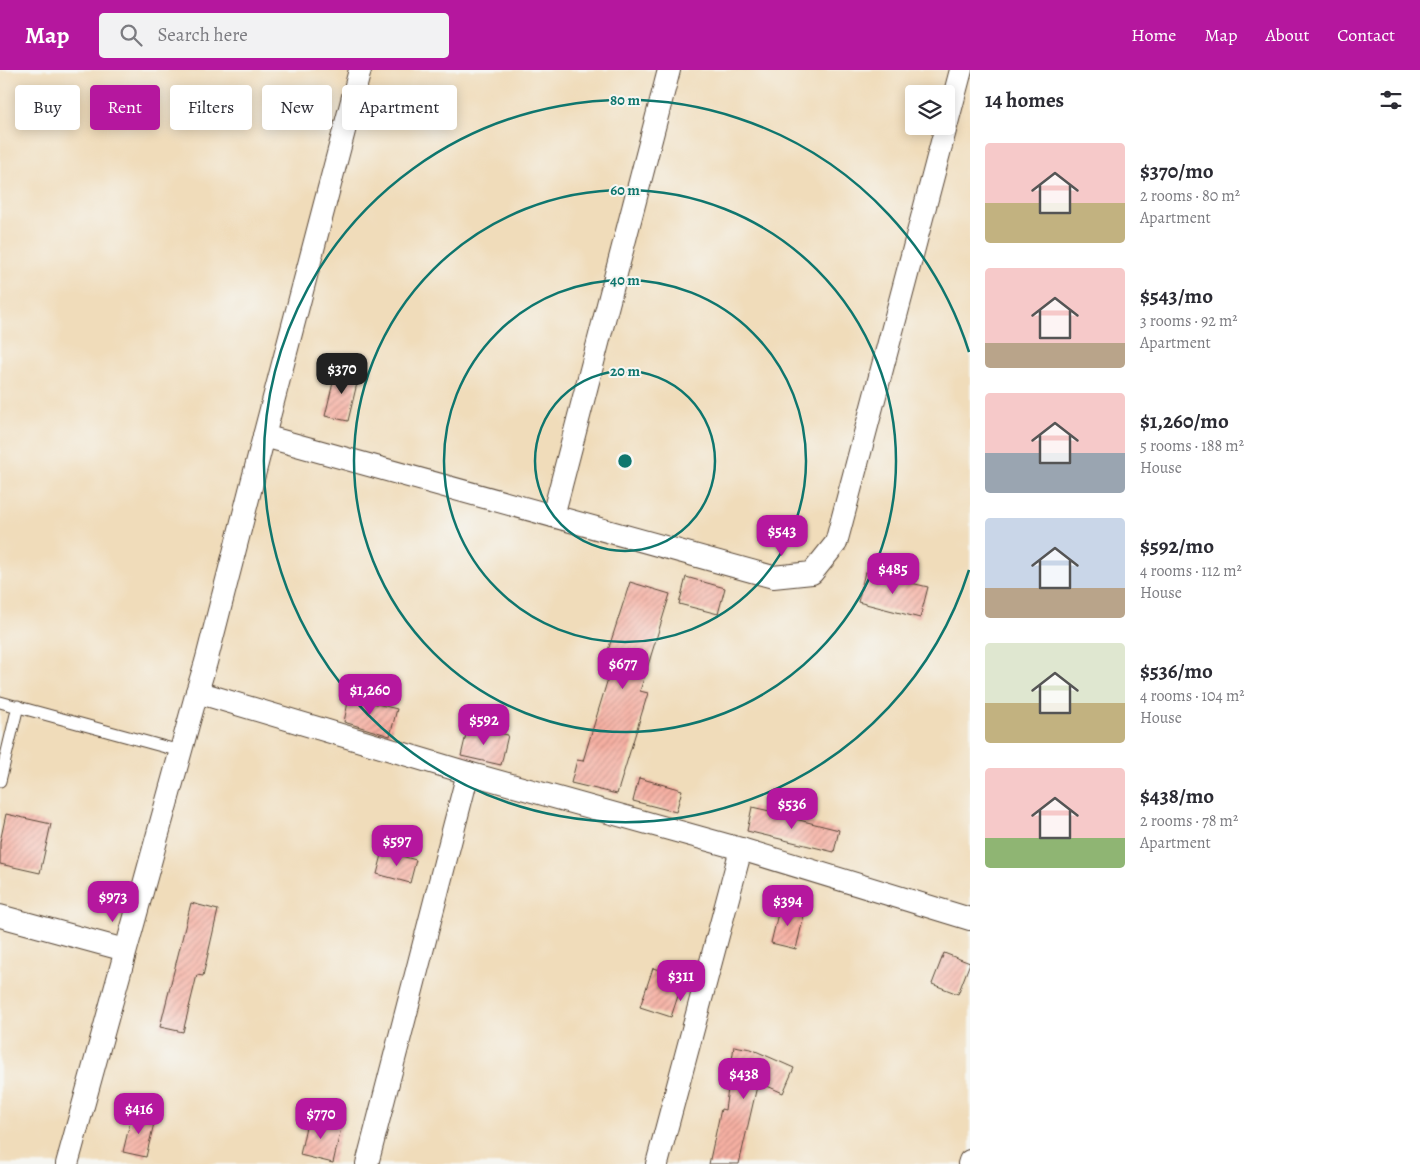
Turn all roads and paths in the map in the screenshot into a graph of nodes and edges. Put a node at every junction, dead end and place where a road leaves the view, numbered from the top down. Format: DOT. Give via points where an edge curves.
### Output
graph roads {
  1 [pos="360,70"];
  2 [pos="669,70"];
  3 [pos="961,70"];
  4 [pos="264,436"];
  5 [pos="553,516"];
  6 [pos="197,692"];
  7 [pos="0,702"];
  8 [pos="18,706"];
  9 [pos="180,751"];
  10 [pos="468,773"];
  11 [pos="0,781"];
  12 [pos="741,849"];
  13 [pos="0,916"];
  14 [pos="970,919"];
  15 [pos="125,950"];
  16 [pos="67,1164"];
  17 [pos="367,1164"];
  18 [pos="656,1164"];
  1 -- 4 [label="street"];
  2 -- 5 [label="street"];
  3 -- 5 [label="street" via="836,544 812,573 773,577"];
  4 -- 5 [label="street"];
  4 -- 6 [label="street"];
  6 -- 9 [label="street"];
  6 -- 10 [label="street"];
  7 -- 8 [label="lane"];
  8 -- 9 [label="lane"];
  8 -- 11 [label="lane"];
  9 -- 15 [label="street"];
  10 -- 12 [label="street"];
  10 -- 17 [label="street"];
  12 -- 14 [label="street"];
  12 -- 18 [label="street"];
  13 -- 15 [label="street"];
  15 -- 16 [label="street"];
}
